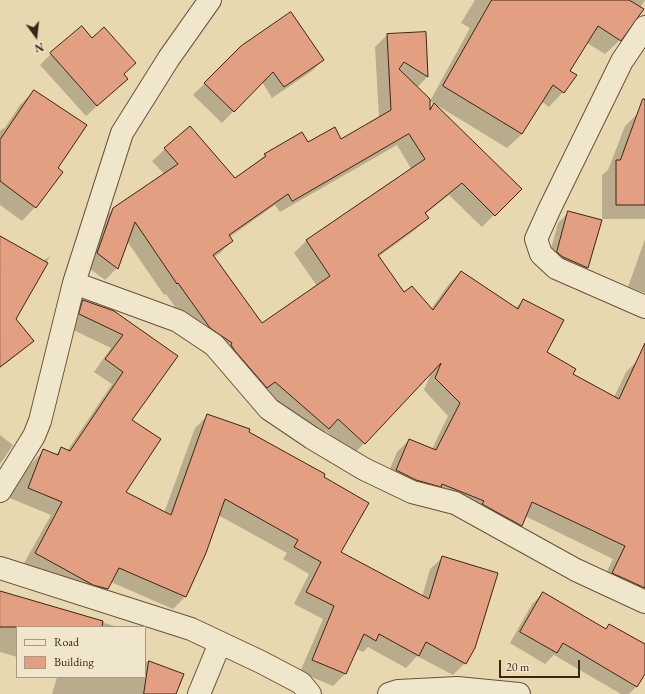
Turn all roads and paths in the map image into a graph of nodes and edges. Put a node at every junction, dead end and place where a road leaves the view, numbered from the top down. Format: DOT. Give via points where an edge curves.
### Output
graph roads {
  1 [pos="210,0"];
  2 [pos="645,27"];
  3 [pos="74,283"];
  4 [pos="645,307"];
  5 [pos="0,492"];
  6 [pos="0,568"];
  7 [pos="645,602"];
  8 [pos="220,643"];
  9 [pos="199,694"];
  10 [pos="310,694"];
  11 [pos="389,694"];
  12 [pos="519,694"];
  1 -- 3 [label="street" via="169,58 122,133"];
  2 -- 4 [label="street" via="622,61 536,239 541,254 556,268"];
  3 -- 5 [label="street" via="40,421 34,436"];
  3 -- 7 [label="street" via="178,320 214,345 269,409 364,469 412,492 455,503 576,570"];
  6 -- 8 [label="street" via="190,630"];
  8 -- 9 [label="street"];
  8 -- 10 [label="street" via="301,683"];
  11 -- 12 [label="street" via="398,691 457,688"];
}
